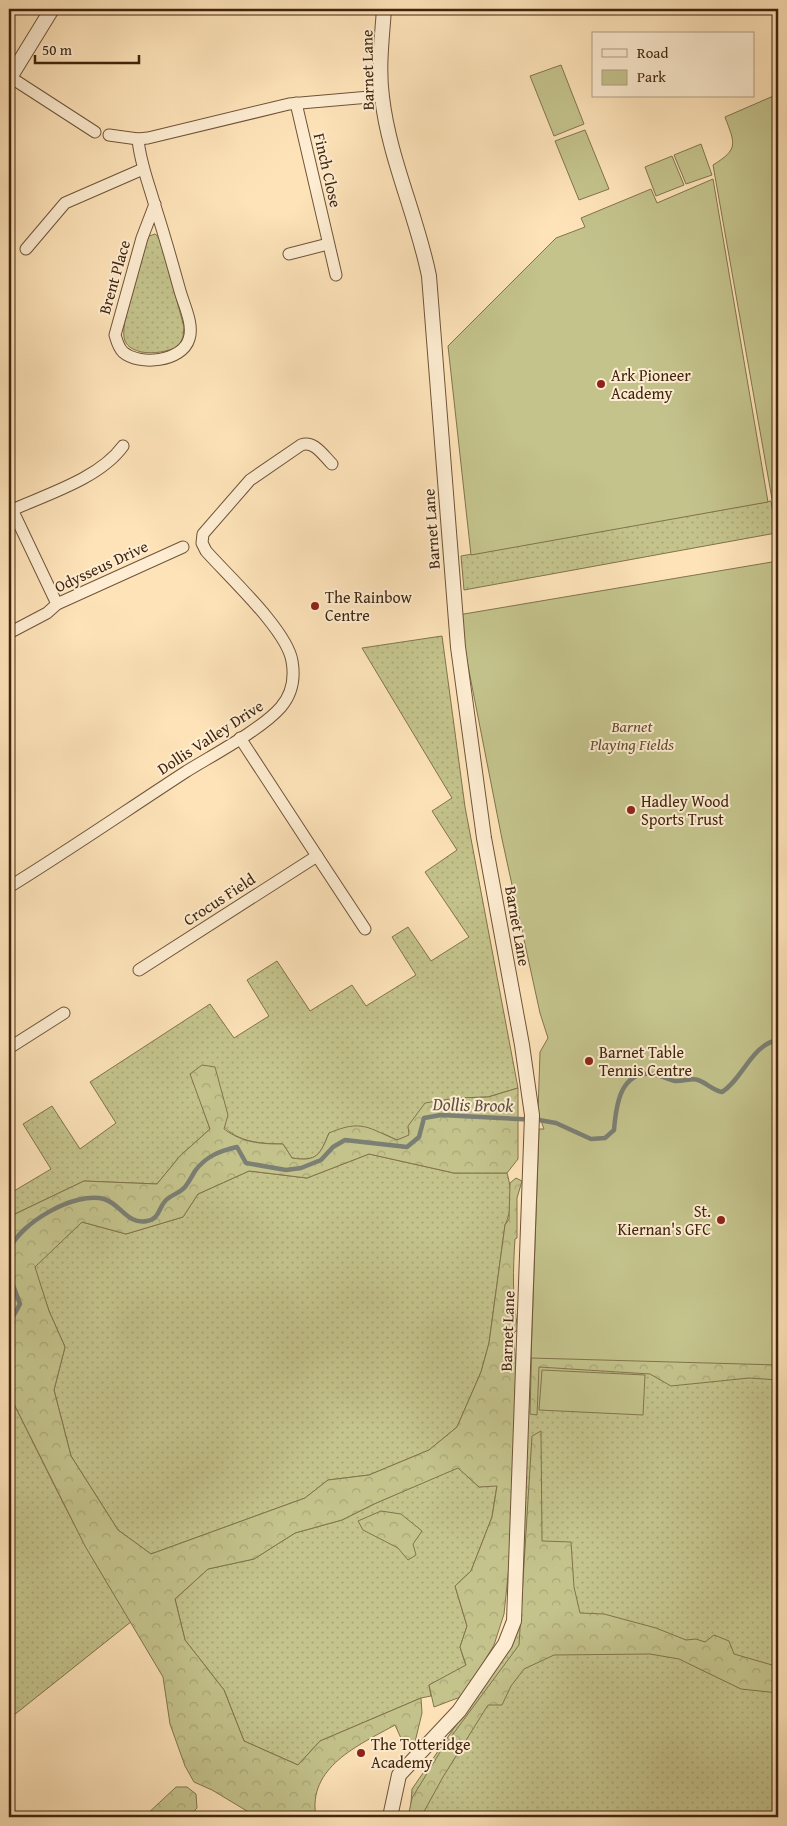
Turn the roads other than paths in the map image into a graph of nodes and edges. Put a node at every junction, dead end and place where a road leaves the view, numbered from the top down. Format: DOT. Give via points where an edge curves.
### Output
graph roads {
  1 [pos="52,9"];
  2 [pos="384,9"];
  3 [pos="9,78"];
  4 [pos="382,96"];
  5 [pos="296,103"];
  6 [pos="95,132"];
  7 [pos="109,135"];
  8 [pos="138,139"];
  9 [pos="143,169"];
  10 [pos="155,204"];
  11 [pos="328,244"];
  12 [pos="26,249"];
  13 [pos="289,254"];
  14 [pos="336,275"];
  15 [pos="123,446"];
  16 [pos="332,464"];
  17 [pos="11,512"];
  18 [pos="182,547"];
  19 [pos="57,604"];
  20 [pos="9,633"];
  21 [pos="240,738"];
  22 [pos="317,856"];
  23 [pos="9,887"];
  24 [pos="365,929"];
  25 [pos="138,970"];
  26 [pos="64,1013"];
  27 [pos="9,1048"];
  28 [pos="390,1817"];
  1 -- 3 [label="street"];
  2 -- 4 [label="street, Barnet Lane"];
  3 -- 6 [label="street"];
  4 -- 5 [label="street"];
  4 -- 28 [label="street, Barnet Lane" via="428,276 458,647 484,838 532,1115 514,1621 505,1644 459,1711 399,1775"];
  5 -- 8 [label="street"];
  5 -- 11 [label="street, Finch Close"];
  7 -- 8 [label="street"];
  8 -- 9 [label="street, Brent Place"];
  9 -- 10 [label="street, Brent Place"];
  9 -- 12 [label="street" via="65,203"];
  10 -- 10 [label="street, Brent Place" via="190,331 182,351 168,359 134,358 120,348 115,334"];
  11 -- 13 [label="street"];
  11 -- 14 [label="street, Finch Close"];
  15 -- 17 [label="street" via="115,457 96,471"];
  16 -- 21 [label="street, Dollis Valley Drive" via="314,446 301,445 250,480 208,525 202,538 206,551 281,636 292,660 293,683 283,705"];
  17 -- 19 [label="street"];
  18 -- 19 [label="street, Odysseus Drive"];
  19 -- 20 [label="street, Odysseus Drive" via="47,614"];
  21 -- 22 [label="street"];
  21 -- 23 [label="street, Dollis Valley Drive"];
  22 -- 24 [label="street"];
  22 -- 25 [label="street, Crocus Field"];
  26 -- 27 [label="street"];
}
